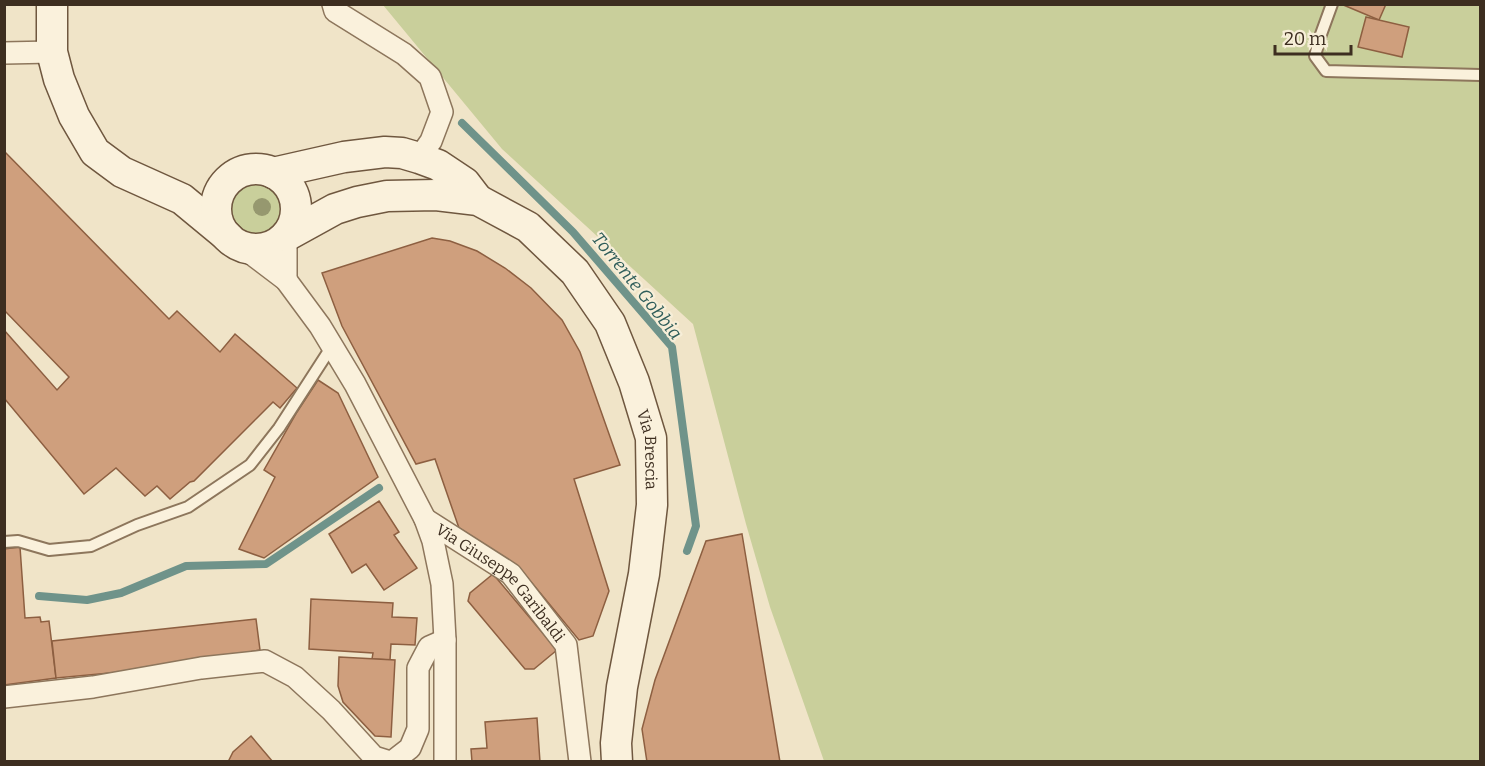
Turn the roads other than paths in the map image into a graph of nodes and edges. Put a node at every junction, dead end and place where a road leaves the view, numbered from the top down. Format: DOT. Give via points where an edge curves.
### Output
graph roads {
  1 [pos="52,4"];
  2 [pos="333,4"];
  3 [pos="1332,4"];
  4 [pos="52,52"];
  5 [pos="4,53"];
  6 [pos="1480,75"];
  7 [pos="419,158"];
  8 [pos="273,173"];
  9 [pos="230,179"];
  10 [pos="182,199"];
  11 [pos="478,200"];
  12 [pos="357,202"];
  13 [pos="286,236"];
  14 [pos="234,242"];
  15 [pos="286,280"];
  16 [pos="332,346"];
  17 [pos="424,519"];
  18 [pos="4,542"];
  19 [pos="445,640"];
  20 [pos="4,697"];
  21 [pos="391,762"];
  22 [pos="445,762"];
  23 [pos="580,762"];
  24 [pos="617,762"];
  1 -- 4 [label="main road"];
  2 -- 7 [label="street" via="335,11 404,54 430,77 442,112 431,141"];
  3 -- 6 [label="lane" via="1315,56 1326,71"];
  4 -- 5 [label="street"];
  4 -- 10 [label="main road" via="74,116 95,152 122,172"];
  7 -- 8 [label="main road, Via Brescia" via="385,152"];
  7 -- 11 [label="main road, Via Brescia" via="465,183"];
  7 -- 12 [label="main road, Via Brescia" via="404,173 386,185 372,188"];
  8 -- 9 [label="main road" via="251,170"];
  8 -- 13 [label="main road" via="293,194 296,208 294,223"];
  9 -- 10 [label="main road"];
  9 -- 14 [label="main road" via="217,201 217,214 220,226"];
  10 -- 14 [label="main road"];
  11 -- 12 [label="main road, Via Brescia" via="436,195 387,196"];
  11 -- 24 [label="main road, Via Brescia" via="528,227 575,273 610,323 651,438 652,505 644,574 622,687"];
  12 -- 13 [label="main road, Via Brescia" via="335,209"];
  13 -- 14 [label="main road" via="265,248 253,249"];
  13 -- 15 [label="street"];
  14 -- 15 [label="street, Via Giuseppe Garibaldi"];
  15 -- 16 [label="street, Via Giuseppe Garibaldi"];
  16 -- 17 [label="street, Via Giuseppe Garibaldi"];
  16 -- 18 [label="lane" via="250,465 188,507 91,546 49,550 18,541"];
  17 -- 19 [label="street, Via Giuseppe Garibaldi" via="434,541 442,584"];
  17 -- 23 [label="street, Via Giuseppe Garibaldi" via="511,574 566,645"];
  19 -- 21 [label="street" via="429,647 418,668 418,729 410,748"];
  19 -- 22 [label="street, Via Giuseppe Garibaldi"];
  20 -- 21 [label="street" via="265,661 295,677 374,757"];
}
